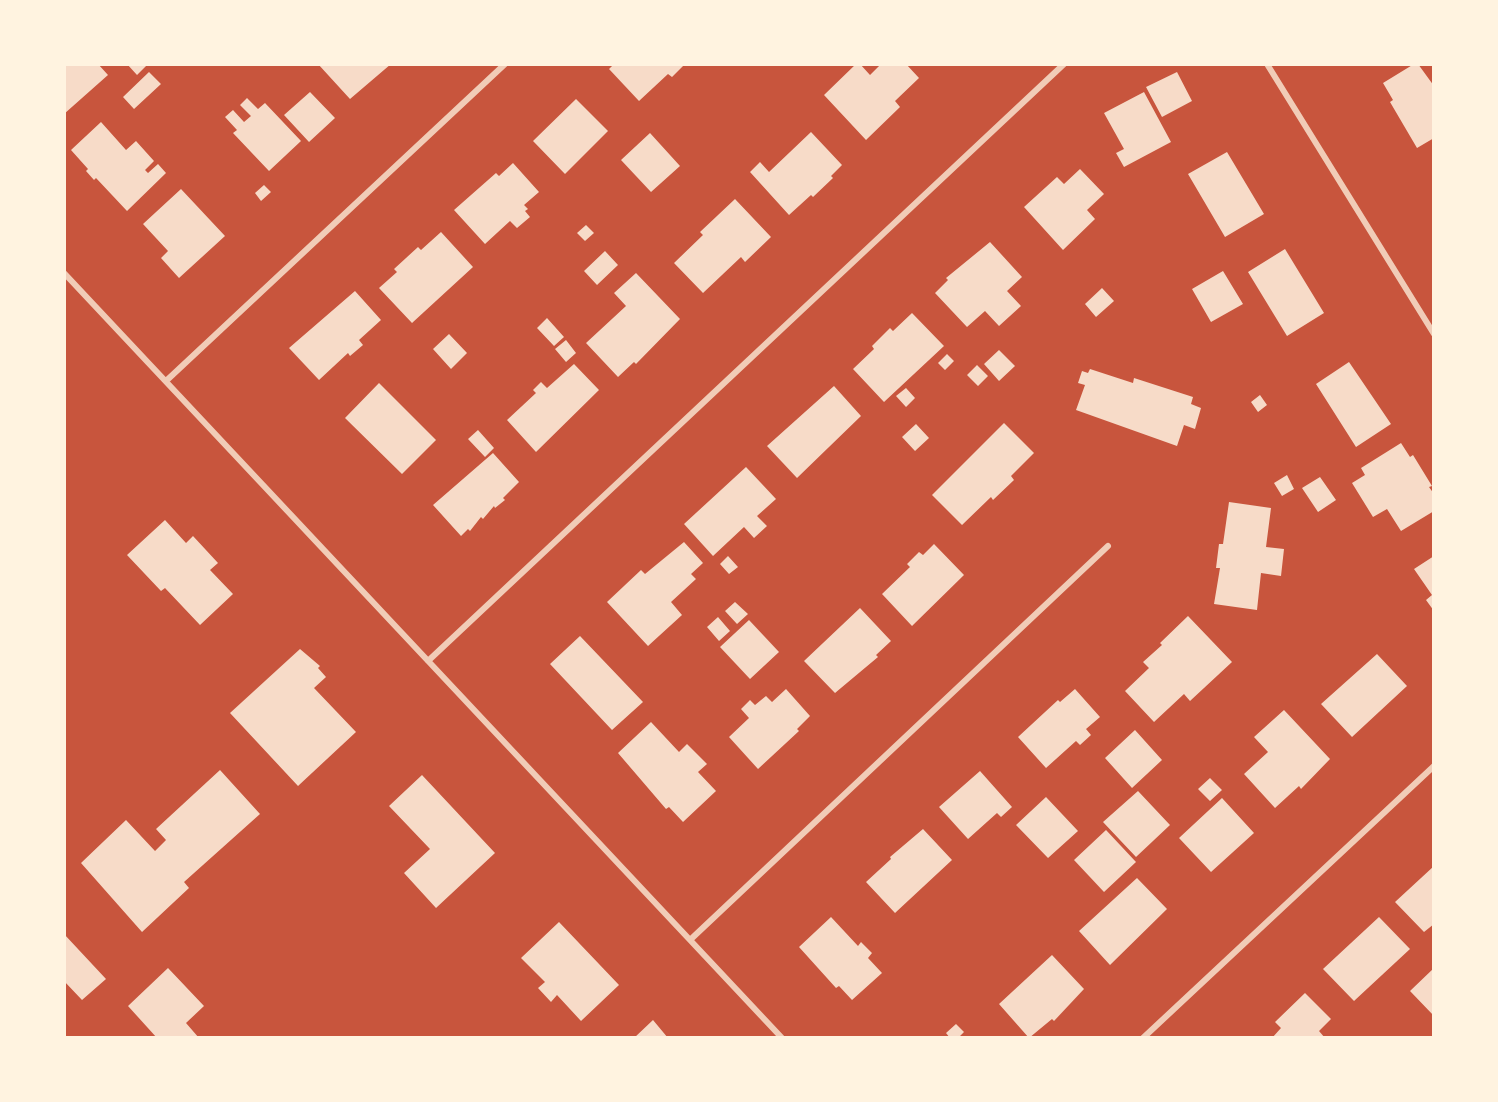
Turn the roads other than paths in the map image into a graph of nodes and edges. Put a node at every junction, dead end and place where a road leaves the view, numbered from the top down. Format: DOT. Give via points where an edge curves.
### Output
graph roads {
  1 [pos="505,64"];
  2 [pos="1064,64"];
  3 [pos="1267,64"];
  4 [pos="64,273"];
  5 [pos="1434,334"];
  6 [pos="166,381"];
  7 [pos="1108,546"];
  8 [pos="428,661"];
  9 [pos="1434,766"];
  10 [pos="690,940"];
  11 [pos="782,1038"];
  12 [pos="1143,1038"];
  1 -- 6 [label="street"];
  2 -- 8 [label="street"];
  3 -- 5 [label="street"];
  4 -- 6 [label="street"];
  6 -- 8 [label="street"];
  7 -- 10 [label="street"];
  8 -- 10 [label="street"];
  9 -- 12 [label="street"];
  10 -- 11 [label="street"];
}
